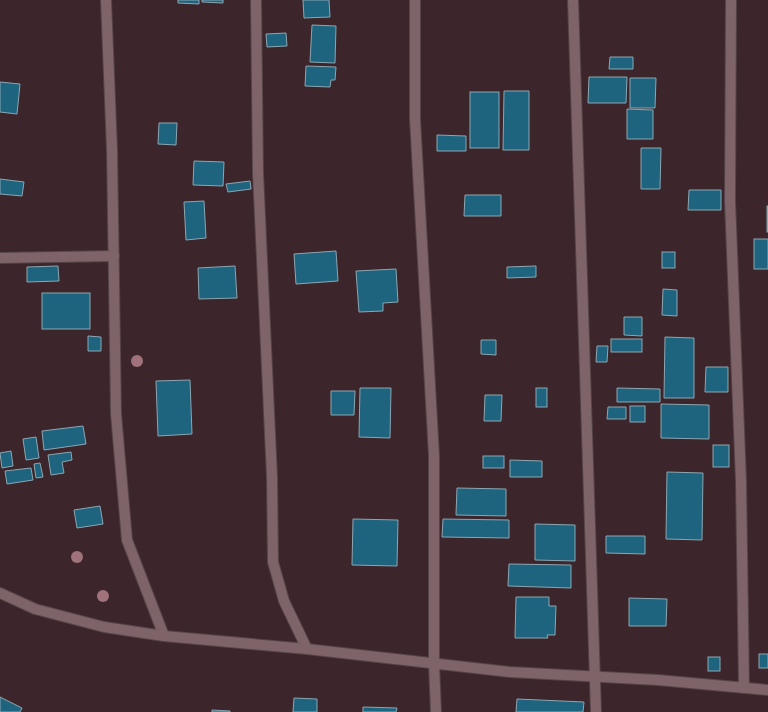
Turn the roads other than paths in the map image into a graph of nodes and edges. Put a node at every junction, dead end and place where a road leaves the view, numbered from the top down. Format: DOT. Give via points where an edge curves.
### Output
graph roads {
  1 [pos="106,0"];
  2 [pos="256,0"];
  3 [pos="415,0"];
  4 [pos="573,0"];
  5 [pos="731,0"];
  6 [pos="114,256"];
  7 [pos="0,258"];
  8 [pos="0,593"];
  9 [pos="164,636"];
  10 [pos="307,649"];
  11 [pos="434,664"];
  12 [pos="596,676"];
  13 [pos="744,688"];
  14 [pos="768,690"];
  15 [pos="436,712"];
  16 [pos="596,712"];
  1 -- 6 [label="street"];
  2 -- 10 [label="street" via="258,173 272,477 273,562 284,601"];
  3 -- 11 [label="street" via="415,119 434,456"];
  4 -- 12 [label="street"];
  5 -- 13 [label="street" via="730,201 741,481"];
  6 -- 7 [label="street"];
  6 -- 9 [label="street" via="116,414 126,540"];
  8 -- 9 [label="street" via="35,609 104,628"];
  9 -- 10 [label="street"];
  10 -- 11 [label="street"];
  11 -- 12 [label="street" via="510,672"];
  11 -- 15 [label="street"];
  12 -- 13 [label="street"];
  12 -- 16 [label="street"];
  13 -- 14 [label="street"];
}
